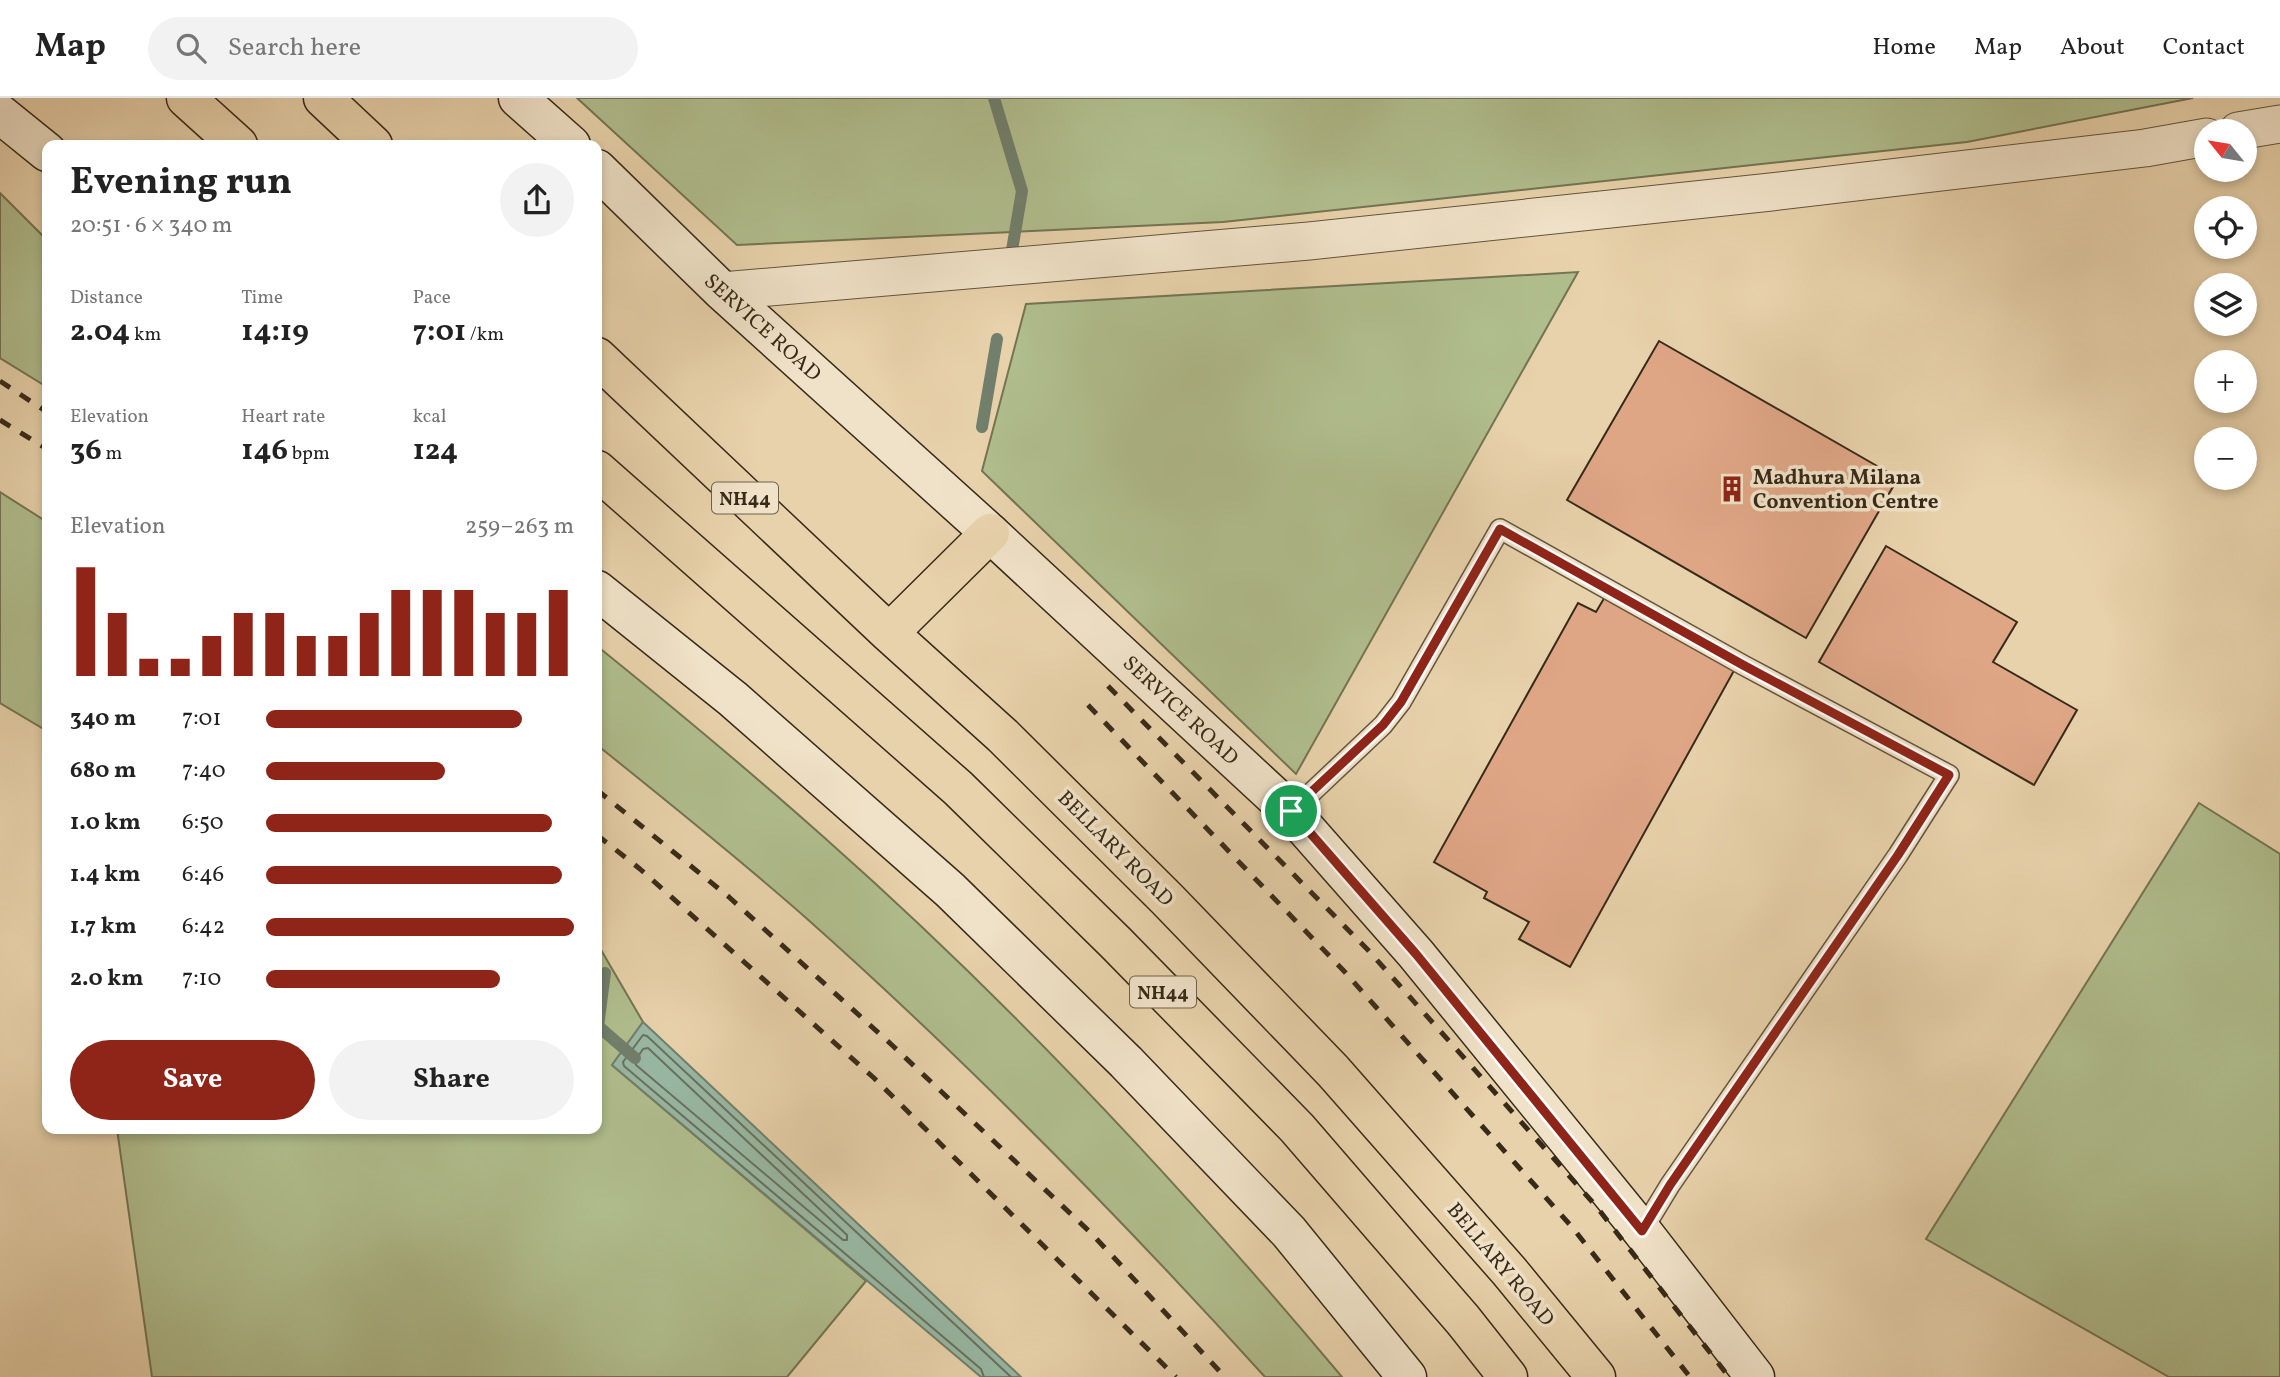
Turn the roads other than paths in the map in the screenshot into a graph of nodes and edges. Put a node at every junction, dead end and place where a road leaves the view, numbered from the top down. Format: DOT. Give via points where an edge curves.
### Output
graph roads {
  1 [pos="186,98"];
  2 [pos="323,98"];
  3 [pos="518,98"];
  4 [pos="0,114"];
  5 [pos="2280,124"];
  6 [pos="2258,128"];
  7 [pos="2194,139"];
  8 [pos="232,140"];
  9 [pos="368,140"];
  10 [pos="565,140"];
  11 [pos="42,148"];
  12 [pos="602,174"];
  13 [pos="722,291"];
  14 [pos="602,362"];
  15 [pos="602,474"];
  16 [pos="990,533"];
  17 [pos="602,594"];
  18 [pos="892,636"];
  19 [pos="1291,811"];
  20 [pos="1642,1231"];
  21 [pos="1407,1377"];
  22 [pos="1508,1377"];
  23 [pos="1596,1377"];
  24 [pos="1755,1377"];
  1 -- 8 [label="highway"];
  2 -- 9 [label="highway"];
  3 -- 10 [label="main road"];
  4 -- 11 [label="main road"];
  5 -- 6 [label="street"];
  7 -- 13 [label="street" via="1784,190 1336,238"];
  12 -- 13 [label="main road, SERVICE ROAD"];
  13 -- 16 [label="main road, SERVICE ROAD"];
  14 -- 18 [label="highway, BELLARY ROAD / NH44"];
  15 -- 22 [label="highway, NH44" via="958,788 1116,943 1297,1128"];
  16 -- 18 [label="highway"];
  16 -- 19 [label="main road, SERVICE ROAD"];
  17 -- 21 [label="main road" via="733,698 950,890 1126,1062 1289,1232"];
  18 -- 23 [label="highway, BELLARY ROAD / NH44" via="1012,745 1333,1071 1509,1270"];
  19 -- 20 [label="main road, SERVICE ROAD" via="1416,954"];
  19 -- 20 [label="lane" via="1383,725 1401,702 1500,529 1949,775"];
  20 -- 24 [label="main road, SERVICE ROAD"];
}
